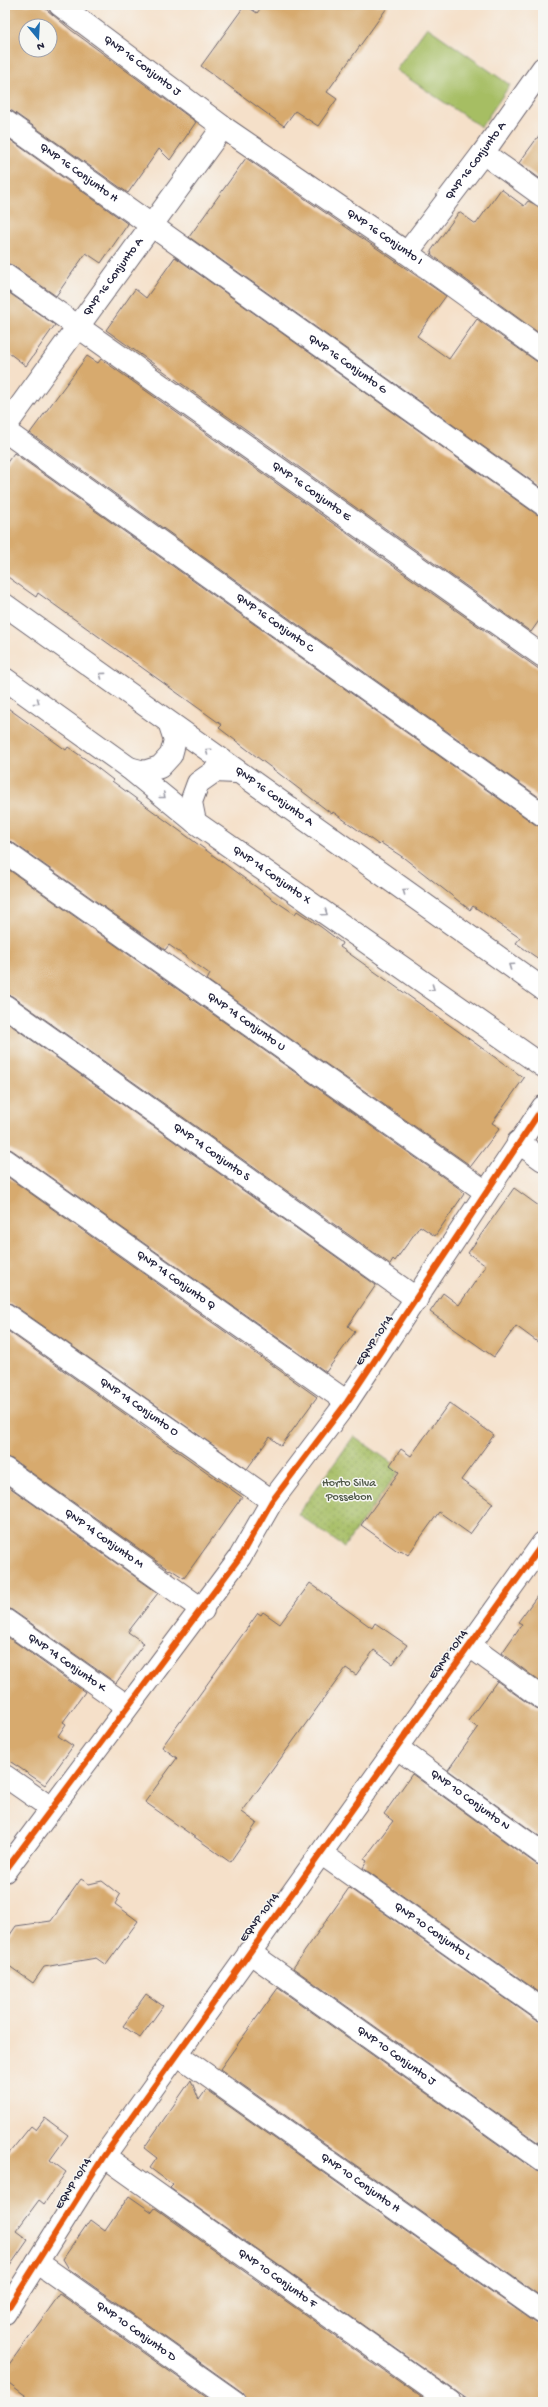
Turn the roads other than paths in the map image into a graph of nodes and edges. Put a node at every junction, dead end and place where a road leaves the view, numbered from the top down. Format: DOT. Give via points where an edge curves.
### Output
graph roads {
  1 [pos="60,5"];
  2 [pos="543,68"];
  3 [pos="5,121"];
  4 [pos="224,127"];
  5 [pos="483,153"];
  6 [pos="543,196"];
  7 [pos="151,226"];
  8 [pos="407,253"];
  9 [pos="5,275"];
  10 [pos="78,327"];
  11 [pos="543,351"];
  12 [pos="5,427"];
  13 [pos="5,431"];
  14 [pos="543,504"];
  15 [pos="5,605"];
  16 [pos="543,656"];
  17 [pos="5,679"];
  18 [pos="170,725"];
  19 [pos="129,768"];
  20 [pos="236,772"];
  21 [pos="543,815"];
  22 [pos="195,822"];
  23 [pos="5,852"];
  24 [pos="543,989"];
  25 [pos="5,1006"];
  26 [pos="543,1066"];
  27 [pos="543,1107"];
  28 [pos="518,1142"];
  29 [pos="5,1160"];
  30 [pos="543,1160"];
  31 [pos="486,1192"];
  32 [pos="417,1299"];
  33 [pos="5,1314"];
  34 [pos="347,1402"];
  35 [pos="5,1469"];
  36 [pos="272,1501"];
  37 [pos="543,1544"];
  38 [pos="202,1610"];
  39 [pos="5,1620"];
  40 [pos="470,1646"];
  41 [pos="543,1699"];
  42 [pos="127,1706"];
  43 [pos="396,1747"];
  44 [pos="5,1776"];
  45 [pos="51,1808"];
  46 [pos="322,1854"];
  47 [pos="543,1854"];
  48 [pos="5,1871"];
  49 [pos="249,1952"];
  50 [pos="543,2010"];
  51 [pos="177,2054"];
  52 [pos="104,2156"];
  53 [pos="543,2161"];
  54 [pos="38,2262"];
  55 [pos="5,2313"];
  56 [pos="543,2313"];
  57 [pos="235,2402"];
  58 [pos="450,2402"];
  1 -- 4 [label="street, QNP 16 Conjunto J"];
  2 -- 5 [label="street, QNP 16 Conjunto A"];
  3 -- 7 [label="street, QNP 16 Conjunto H"];
  4 -- 7 [label="street, QNP 16 Conjunto A"];
  4 -- 8 [label="street, QNP 16 Conjunto I"];
  5 -- 6 [label="street"];
  5 -- 8 [label="street, QNP 16 Conjunto A"];
  7 -- 10 [label="street, QNP 16 Conjunto A"];
  7 -- 14 [label="street, QNP 16 Conjunto G"];
  8 -- 11 [label="street, QNP 16 Conjunto I"];
  9 -- 10 [label="street, QNP 16 Conjunto E"];
  10 -- 12 [label="street, QNP 16 Conjunto A"];
  10 -- 16 [label="street, QNP 16 Conjunto E"];
  13 -- 21 [label="street, QNP 16 Conjunto C"];
  18 -- 15 [label="street, QNP 16 Conjunto A, one-way"];
  17 -- 19 [label="street, QNP 14 Conjunto X, one-way"];
  18 -- 19 [label="street" via="175,740 171,756 160,767 144,772"];
  20 -- 18 [label="street, QNP 16 Conjunto A, one-way"];
  19 -- 22 [label="street, QNP 14 Conjunto X, one-way"];
  20 -- 22 [label="street" via="215,771 198,783 191,802"];
  24 -- 20 [label="street, QNP 16 Conjunto A, one-way"];
  22 -- 26 [label="street, QNP 14 Conjunto X, one-way"];
  23 -- 31 [label="street, QNP 14 Conjunto U"];
  25 -- 32 [label="street, QNP 14 Conjunto S"];
  27 -- 28 [label="street, EQNP 10/14"];
  28 -- 30 [label="street"];
  28 -- 31 [label="street, EQNP 10/14"];
  29 -- 34 [label="street, QNP 14 Conjunto Q"];
  31 -- 32 [label="street, EQNP 10/14"];
  32 -- 34 [label="street, EQNP 10/14"];
  33 -- 36 [label="street, QNP 14 Conjunto O"];
  34 -- 36 [label="street, EQNP 10/14"];
  35 -- 38 [label="street, QNP 14 Conjunto M"];
  36 -- 38 [label="street, EQNP 10/14" via="240,1557"];
  37 -- 40 [label="street, EQNP 10/14"];
  38 -- 42 [label="street, EQNP 10/14"];
  39 -- 42 [label="street, QNP 14 Conjunto K"];
  40 -- 41 [label="street"];
  40 -- 43 [label="street, EQNP 10/14"];
  42 -- 45 [label="street, EQNP 10/14"];
  43 -- 46 [label="street, EQNP 10/14"];
  43 -- 47 [label="street, QNP 10 Conjunto N"];
  44 -- 45 [label="street"];
  45 -- 48 [label="street, EQNP 10/14"];
  46 -- 49 [label="street, EQNP 10/14"];
  46 -- 50 [label="street, QNP 10 Conjunto L"];
  49 -- 51 [label="street, EQNP 10/14"];
  49 -- 53 [label="street, QNP 10 Conjunto J"];
  51 -- 52 [label="street, EQNP 10/14"];
  51 -- 56 [label="street, QNP 10 Conjunto H"];
  52 -- 54 [label="street, EQNP 10/14"];
  52 -- 58 [label="street, QNP 10 Conjunto F"];
  54 -- 55 [label="street, EQNP 10/14"];
  54 -- 57 [label="street, QNP 10 Conjunto D"];
}
